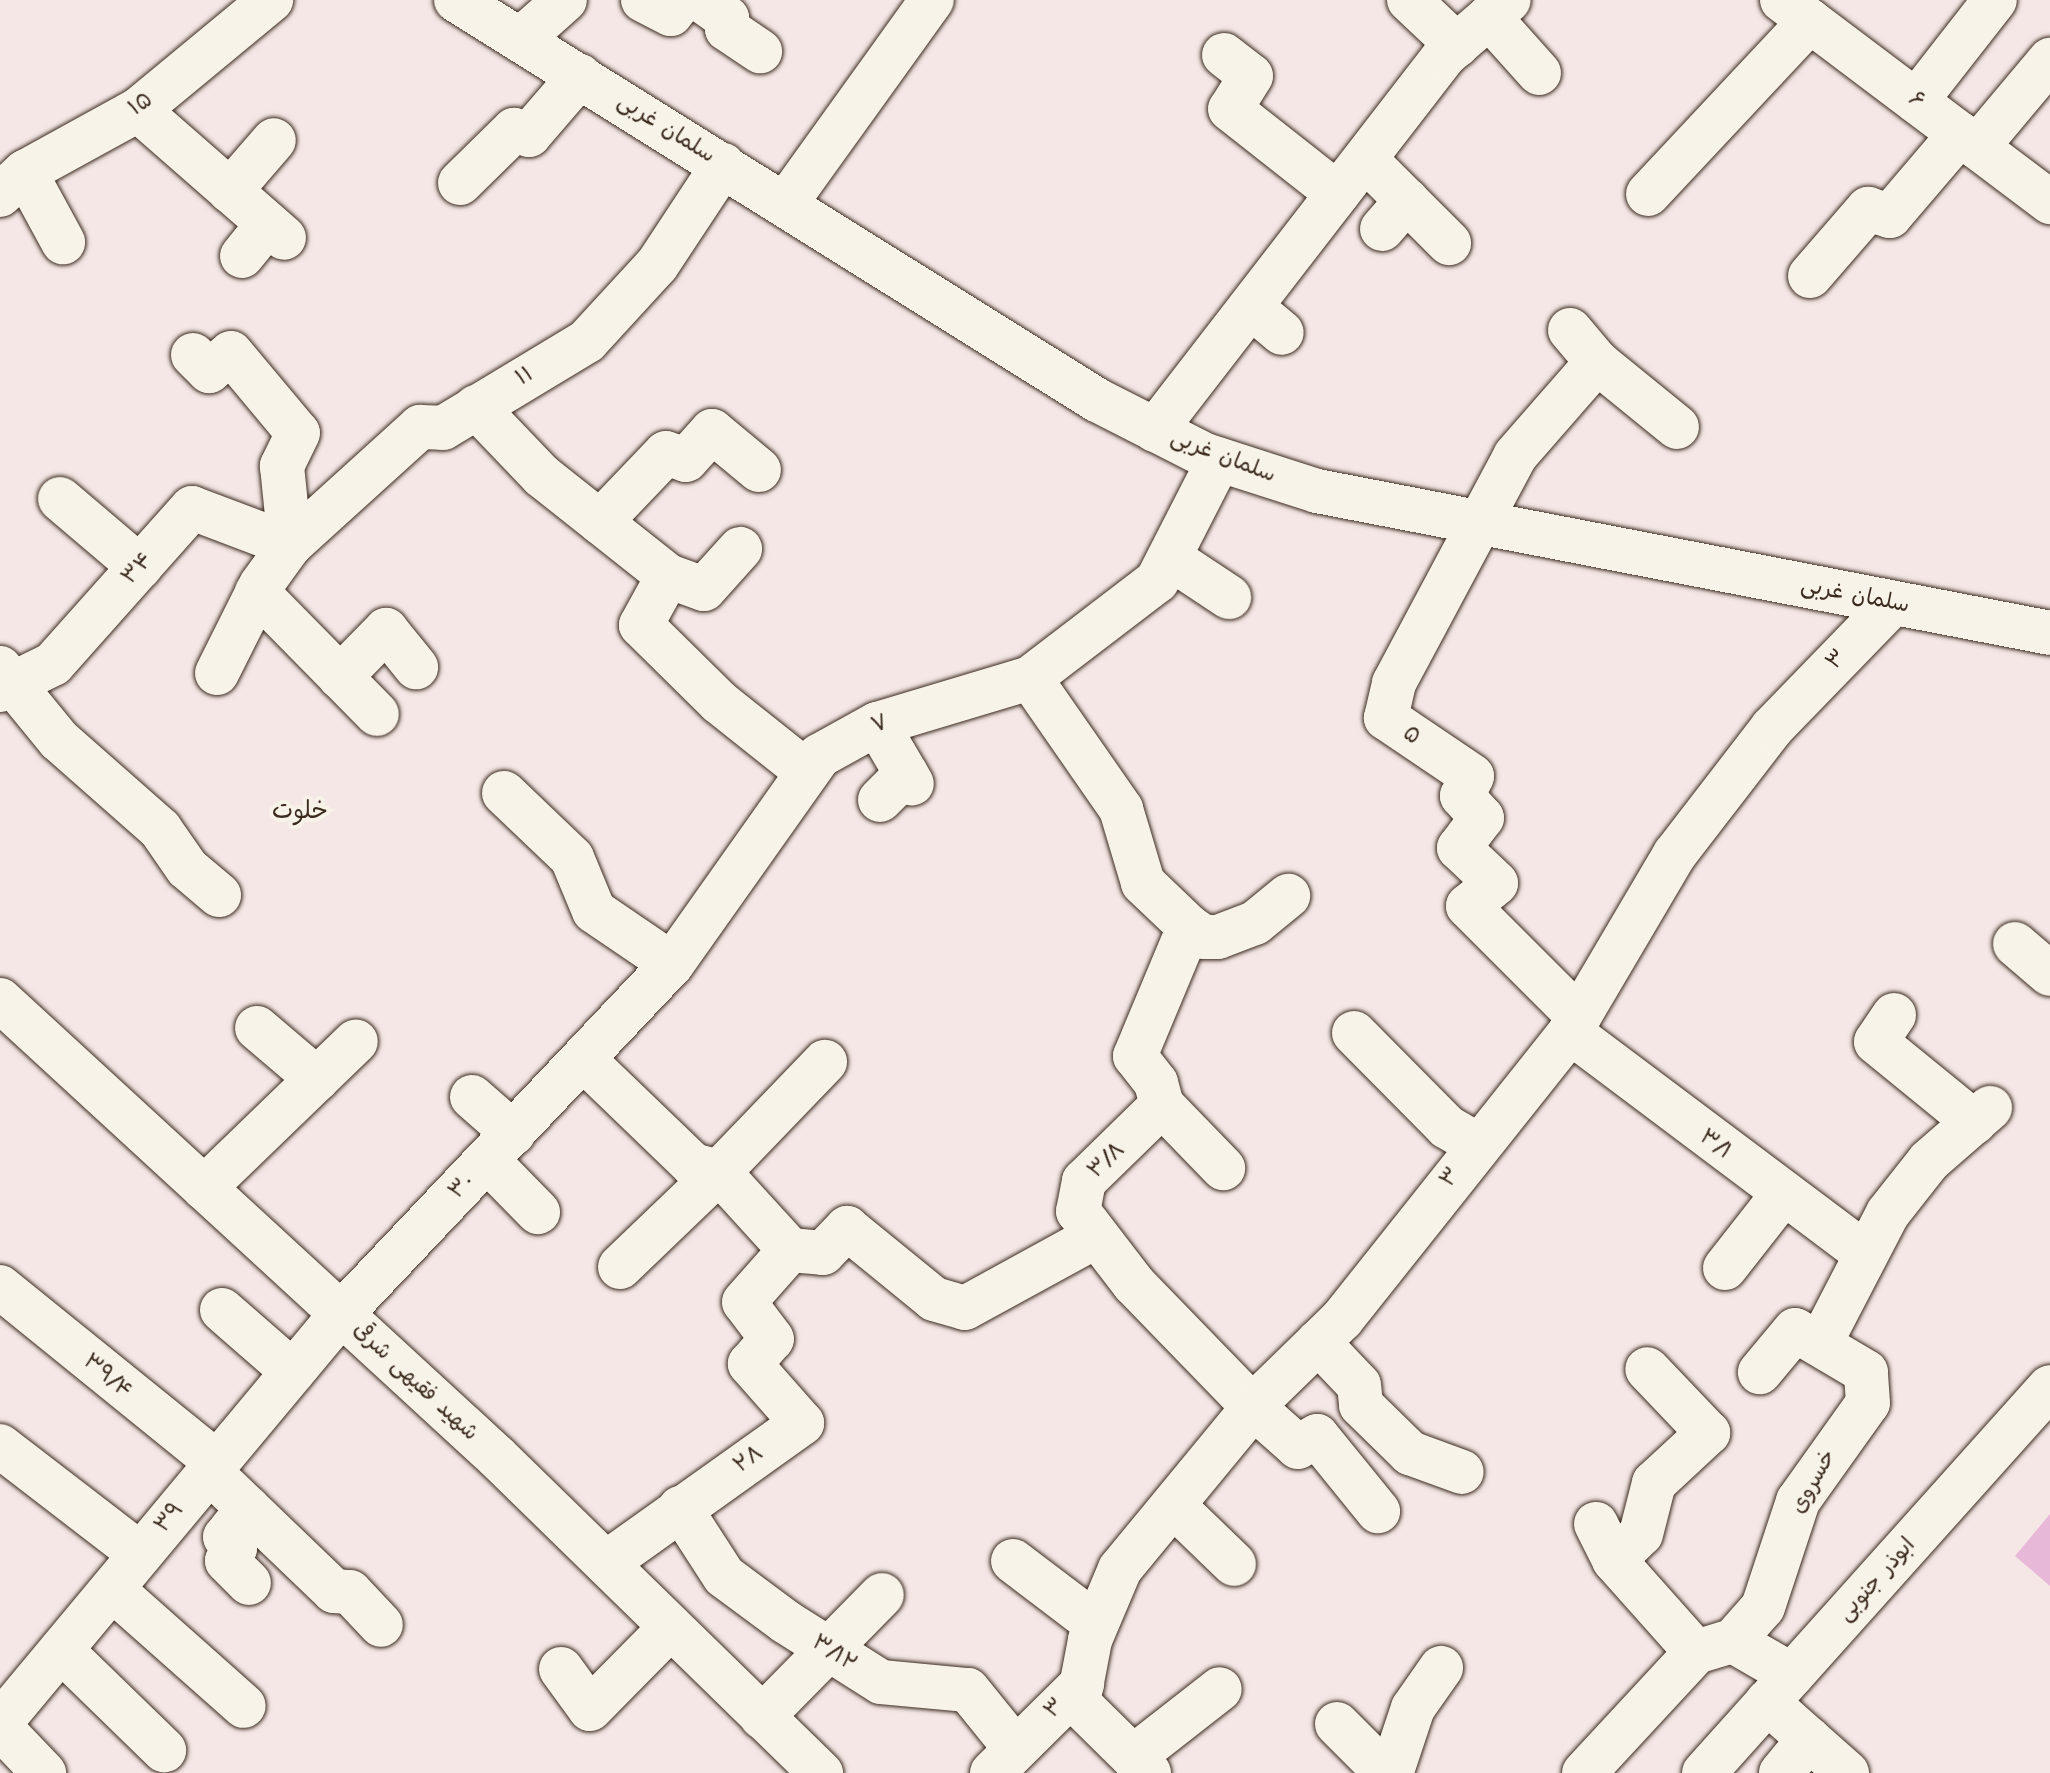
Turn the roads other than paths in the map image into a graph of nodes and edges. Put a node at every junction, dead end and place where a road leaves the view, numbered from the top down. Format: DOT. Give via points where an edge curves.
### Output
graph roads {
  1 [pos="271,0"];
  2 [pos="456,0"];
  3 [pos="565,0"];
  4 [pos="932,0"];
  5 [pos="1990,2"];
  6 [pos="1392,3"];
  7 [pos="674,4"];
  8 [pos="1796,11"];
  9 [pos="1485,21"];
  10 [pos="520,40"];
  11 [pos="760,51"];
  12 [pos="1224,55"];
  13 [pos="2050,60"];
  14 [pos="1539,73"];
  15 [pos="580,76"];
  16 [pos="1916,101"];
  17 [pos="138,110"];
  18 [pos="274,140"];
  19 [pos="1968,141"];
  20 [pos="1365,159"];
  21 [pos="723,165"];
  22 [pos="460,183"];
  23 [pos="12,184"];
  24 [pos="230,191"];
  25 [pos="1338,194"];
  26 [pos="1648,194"];
  27 [pos="2050,202"];
  28 [pos="786,203"];
  29 [pos="265,239"];
  30 [pos="63,242"];
  31 [pos="1449,243"];
  32 [pos="1810,276"];
  33 [pos="1570,330"];
  34 [pos="193,355"];
  35 [pos="1597,362"];
  36 [pos="476,407"];
  37 [pos="1677,427"];
  38 [pos="1155,430"];
  39 [pos="1219,460"];
  40 [pos="759,470"];
  41 [pos="60,499"];
  42 [pos="600,522"];
  43 [pos="1485,524"];
  44 [pos="290,545"];
  45 [pos="740,549"];
  46 [pos="1170,558"];
  47 [pos="140,567"];
  48 [pos="668,576"];
  49 [pos="257,592"];
  50 [pos="1229,597"];
  51 [pos="1893,603"];
  52 [pos="2050,633"];
  53 [pos="416,667"];
  54 [pos="217,673"];
  55 [pos="340,677"];
  56 [pos="1030,678"];
  57 [pos="5,680"];
  58 [pos="377,714"];
  59 [pos="877,724"];
  60 [pos="807,772"];
  61 [pos="899,786"];
  62 [pos="504,793"];
  63 [pos="219,895"];
  64 [pos="1288,896"];
  65 [pos="1468,906"];
  66 [pos="1189,927"];
  67 [pos="672,964"];
  68 [pos="0,1000"];
  69 [pos="1894,1015"];
  70 [pos="1575,1024"];
  71 [pos="257,1028"];
  72 [pos="1354,1033"];
  73 [pos="356,1041"];
  74 [pos="583,1059"];
  75 [pos="825,1062"];
  76 [pos="317,1079"];
  77 [pos="472,1097"];
  78 [pos="1162,1105"];
  79 [pos="1477,1144"];
  80 [pos="500,1146"];
  81 [pos="1223,1168"];
  82 [pos="719,1172"];
  83 [pos="204,1188"];
  84 [pos="1783,1194"];
  85 [pos="538,1212"];
  86 [pos="1093,1238"];
  87 [pos="790,1250"];
  88 [pos="1864,1253"];
  89 [pos="620,1267"];
  90 [pos="1725,1268"];
  91 [pos="0,1287"];
  92 [pos="222,1310"];
  93 [pos="341,1314"];
  94 [pos="1318,1342"];
  95 [pos="1821,1342"];
  96 [pos="1647,1369"];
  97 [pos="293,1372"];
  98 [pos="1760,1372"];
  99 [pos="2050,1387"];
  100 [pos="1253,1407"];
  101 [pos="0,1446"];
  102 [pos="213,1468"];
  103 [pos="1462,1472"];
  104 [pos="1175,1507"];
  105 [pos="248,1508"];
  106 [pos="680,1508"];
  107 [pos="1378,1511"];
  108 [pos="140,1554"];
  109 [pos="1013,1561"];
  110 [pos="606,1563"];
  111 [pos="1234,1564"];
  112 [pos="249,1583"];
  113 [pos="112,1589"];
  114 [pos="882,1595"];
  115 [pos="1096,1624"];
  116 [pos="381,1625"];
  117 [pos="671,1627"];
  118 [pos="1715,1647"];
  119 [pos="61,1650"];
  120 [pos="827,1650"];
  121 [pos="1441,1668"];
  122 [pos="561,1669"];
  123 [pos="1082,1684"];
  124 [pos="1220,1689"];
  125 [pos="1780,1689"];
  126 [pos="244,1706"];
  127 [pos="762,1717"];
  128 [pos="1337,1724"];
  129 [pos="0,1725"];
  130 [pos="1809,1739"];
  131 [pos="164,1750"];
  132 [pos="1004,1760"];
  133 [pos="1141,1765"];
  134 [pos="1384,1771"];
  135 [pos="44,1773"];
  136 [pos="821,1773"];
  137 [pos="1584,1773"];
  138 [pos="1704,1773"];
  139 [pos="1781,1773"];
  140 [pos="1847,1773"];
  1 -- 17 [label="street, ۱۵"];
  2 -- 10 [label="street, سلمان غربی"];
  3 -- 10 [label="street"];
  4 -- 28 [label="street"];
  5 -- 16 [label="street"];
  6 -- 9 [label="street"];
  7 -- 11 [label="street" via="727,18 727,29"];
  8 -- 16 [label="street, ۶"];
  8 -- 26 [label="street"];
  9 -- 14 [label="street"];
  9 -- 20 [label="street"];
  10 -- 15 [label="street, سلمان غربی"];
  12 -- 25 [label="street" via="1251,76 1230,109"];
  13 -- 19 [label="street"];
  15 -- 21 [label="street, سلمان غربی"];
  15 -- 22 [label="street" via="529,135 514,130"];
  16 -- 19 [label="street, ۶"];
  17 -- 23 [label="street, ۱۵"];
  17 -- 24 [label="street"];
  18 -- 24 [label="street"];
  19 -- 27 [label="street, ۶"];
  19 -- 32 [label="street" via="1890,216 1868,209"];
  20 -- 25 [label="street"];
  20 -- 31 [label="street" via="1394,215"];
  21 -- 28 [label="street, سلمان غربی"];
  21 -- 36 [label="street, ۱۱" via="657,265 587,341"];
  23 -- 30 [label="street"];
  24 -- 29 [label="street"];
  25 -- 38 [label="street" via="1266,320"];
  28 -- 38 [label="street, سلمان غربی" via="1097,400"];
  33 -- 35 [label="street"];
  34 -- 44 [label="street" via="209,371 231,353 298,433 282,466"];
  35 -- 37 [label="street"];
  35 -- 43 [label="street" via="1515,456"];
  36 -- 42 [label="street"];
  36 -- 44 [label="street, ۱۱" via="443,428 420,427"];
  38 -- 39 [label="street, سلمان غربی"];
  39 -- 43 [label="street, سلمان غربی" via="1317,491"];
  39 -- 46 [label="street, ۷"];
  40 -- 42 [label="street" via="712,431 686,460 666,453"];
  41 -- 47 [label="street"];
  42 -- 48 [label="street"];
  43 -- 51 [label="street, سلمان غربی"];
  43 -- 65 [label="street, ۵" via="1394,683 1386,718 1472,776 1462,796 1482,818 1459,848 1496,883"];
  44 -- 47 [label="street, ۳۴" via="192,508"];
  44 -- 49 [label="street, ۱۱"];
  45 -- 48 [label="street" via="704,589"];
  46 -- 50 [label="street"];
  46 -- 56 [label="street, ۷" via="1157,581"];
  47 -- 57 [label="street, ۳۴" via="53,664"];
  48 -- 60 [label="street" via="632,637"];
  49 -- 54 [label="street, ۱۱"];
  49 -- 55 [label="street"];
  51 -- 52 [label="street, سلمان غربی"];
  51 -- 70 [label="street, ۳" via="1772,728 1675,854"];
  53 -- 55 [label="street" via="386,630"];
  55 -- 58 [label="street"];
  56 -- 59 [label="street, ۷"];
  56 -- 66 [label="street" via="1121,809 1143,883"];
  57 -- 63 [label="street" via="59,740 160,829 187,868"];
  59 -- 60 [label="street, ۷" via="819,756"];
  59 -- 61 [label="street"];
  60 -- 67 [label="street, ۷"];
  62 -- 67 [label="street" via="572,858 594,911"];
  64 -- 66 [label="street" via="1255,923 1218,937 1204,937"];
  65 -- 70 [label="street, ۳/۱"];
  66 -- 78 [label="street" via="1135,1056 1156,1083"];
  67 -- 74 [label="street, ۷"];
  68 -- 83 [label="street, شهید فقیهی شرقی"];
  69 -- 88 [label="street" via="1876,1042 1982,1115 1929,1161"];
  70 -- 79 [label="street, ۳"];
  70 -- 84 [label="street, ۳/۱"];
  71 -- 76 [label="street"];
  72 -- 79 [label="street" via="1447,1127"];
  73 -- 76 [label="street"];
  74 -- 80 [label="street, ۳۰"];
  74 -- 82 [label="street" via="693,1165"];
  75 -- 82 [label="street"];
  76 -- 83 [label="street"];
  77 -- 80 [label="street"];
  78 -- 81 [label="street"];
  78 -- 86 [label="street, ۳/۸" via="1084,1181 1078,1211"];
  79 -- 94 [label="street, ۳"];
  80 -- 85 [label="street"];
  80 -- 93 [label="street, ۳۰"];
  82 -- 87 [label="street"];
  82 -- 89 [label="street"];
  83 -- 93 [label="street, شهید فقیهی شرقی"];
  84 -- 88 [label="street, ۳/۱"];
  84 -- 90 [label="street"];
  86 -- 87 [label="street" via="965,1308 934,1299 847,1228 823,1253"];
  86 -- 100 [label="street, ۳/۸"];
  87 -- 106 [label="street, ۲۸" via="744,1302 772,1339 750,1364 802,1423"];
  88 -- 95 [label="street"];
  91 -- 102 [label="street, ۳۹/۴"];
  92 -- 97 [label="street"];
  93 -- 97 [label="street, ۳۹"];
  93 -- 110 [label="street, شهید فقیهی شرقی"];
  94 -- 100 [label="street, ۳"];
  94 -- 103 [label="street" via="1359,1385 1361,1405 1410,1453"];
  95 -- 98 [label="street, خسروی" via="1795,1330"];
  95 -- 118 [label="street, خسروی" via="1866,1372 1868,1403 1798,1501 1763,1607"];
  96 -- 118 [label="street" via="1708,1433 1654,1483 1641,1534 1605,1542"];
  97 -- 102 [label="street, ۳۹"];
  99 -- 125 [label="street, ابوذر جنوبی"];
  100 -- 104 [label="street, ۳"];
  100 -- 107 [label="street" via="1298,1447 1317,1436"];
  101 -- 108 [label="street"];
  102 -- 105 [label="street, ۳۹/۴"];
  102 -- 108 [label="street, ۳۹"];
  104 -- 111 [label="street"];
  104 -- 115 [label="street, ۳" via="1120,1569"];
  105 -- 112 [label="street" via="225,1537 235,1548 227,1561"];
  105 -- 116 [label="street, ۳۹/۴" via="334,1591 350,1592"];
  106 -- 110 [label="street, ۲۸"];
  106 -- 120 [label="street, ۳/۱۲" via="724,1576"];
  108 -- 113 [label="street, ۳۹"];
  109 -- 115 [label="street"];
  110 -- 117 [label="street, شهید فقیهی شرقی"];
  113 -- 119 [label="street, ۳۹"];
  113 -- 126 [label="street"];
  114 -- 120 [label="street"];
  115 -- 123 [label="street, ۳"];
  117 -- 122 [label="street" via="590,1709"];
  117 -- 127 [label="street, شهید فقیهی شرقی"];
  118 -- 125 [label="street"];
  118 -- 137 [label="street, خسروی"];
  119 -- 129 [label="street, ۳۹"];
  119 -- 131 [label="street"];
  120 -- 127 [label="street"];
  120 -- 132 [label="street, ۳/۱۲" via="881,1682 968,1690"];
  121 -- 134 [label="street" via="1413,1708"];
  123 -- 132 [label="street, ۳"];
  123 -- 133 [label="street" via="1078,1703"];
  124 -- 133 [label="street"];
  125 -- 130 [label="street"];
  125 -- 138 [label="street, ابوذر جنوبی"];
  127 -- 136 [label="street, شهید فقیهی شرقی"];
  128 -- 134 [label="street"];
  129 -- 135 [label="street"];
  130 -- 139 [label="street"];
  130 -- 140 [label="street"];
}
